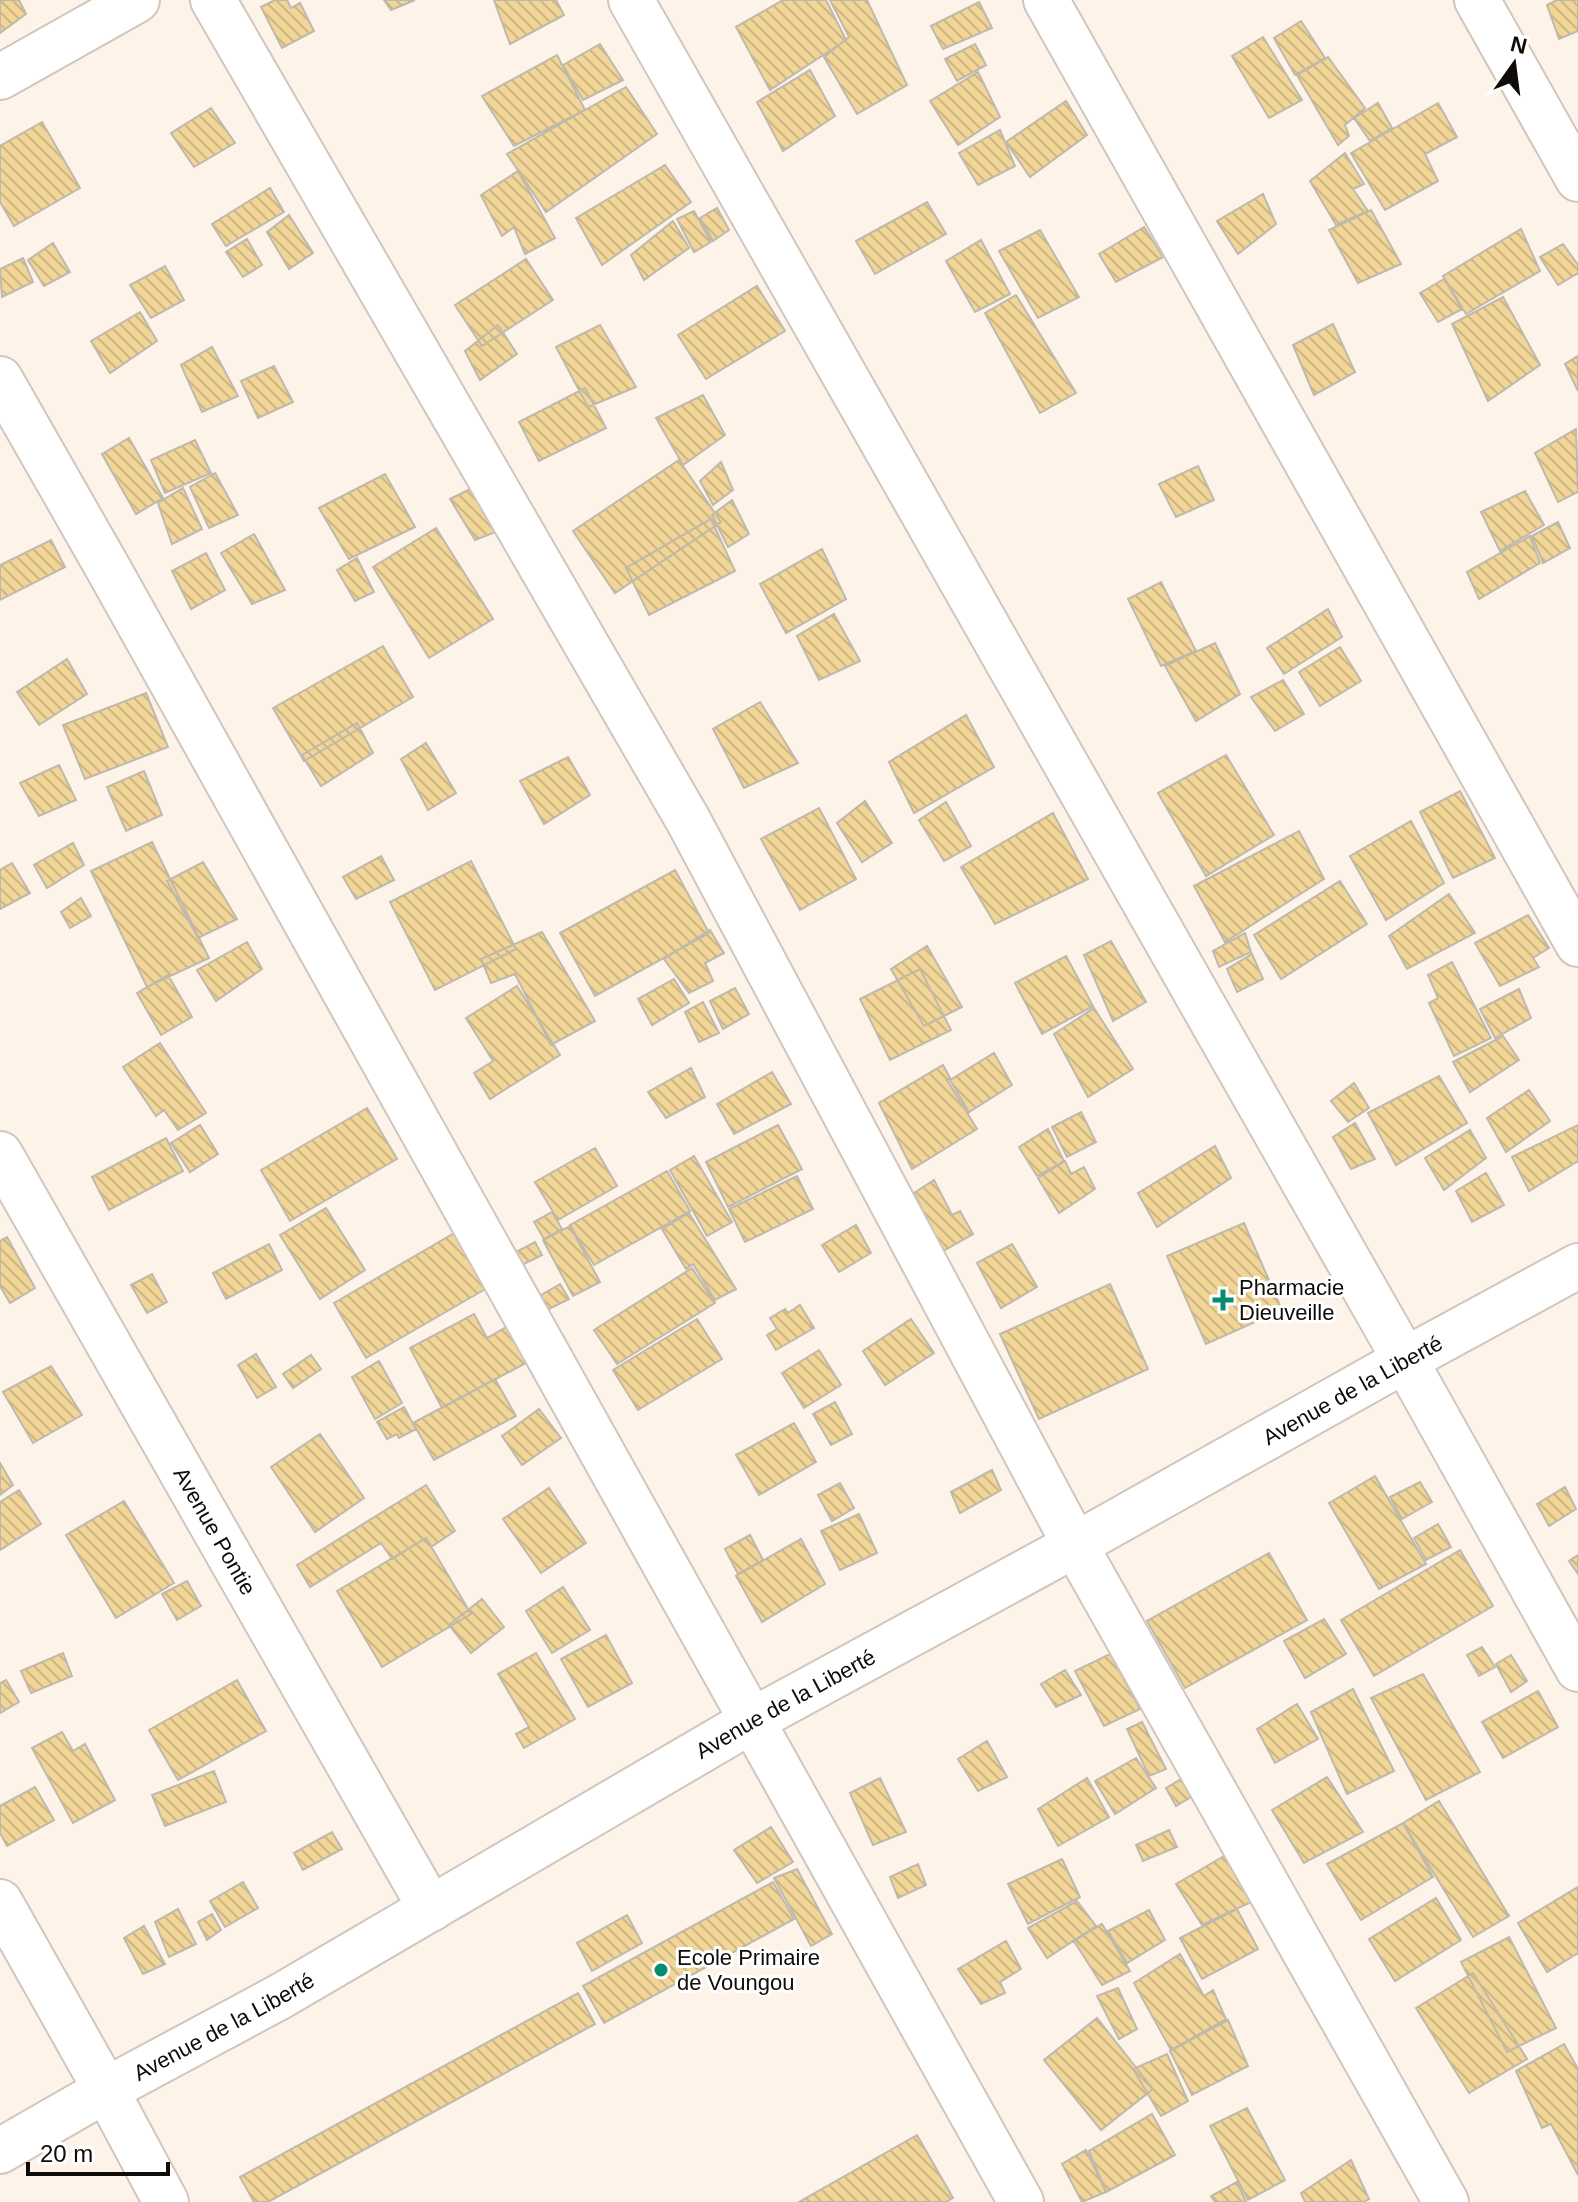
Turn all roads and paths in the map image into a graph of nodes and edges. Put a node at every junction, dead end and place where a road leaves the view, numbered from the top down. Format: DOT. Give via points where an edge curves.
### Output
graph roads {
  1 [pos="137,0"];
  2 [pos="213,0"];
  3 [pos="631,0"];
  4 [pos="1046,0"];
  5 [pos="1477,0"];
  6 [pos="0,77"];
  7 [pos="1578,179"];
  8 [pos="0,379"];
  9 [pos="1578,944"];
  10 [pos="0,1154"];
  11 [pos="1578,1266"];
  12 [pos="1405,1360"];
  13 [pos="1075,1545"];
  14 [pos="1578,1669"];
  15 [pos="753,1720"];
  16 [pos="0,1902"];
  17 [pos="431,1909"];
  18 [pos="106,2090"];
  19 [pos="0,2151"];
  20 [pos="1007,2197"];
  21 [pos="166,2202"];
  22 [pos="1446,2202"];
  1 -- 6 [label="street"];
  2 -- 13 [label="street" via="688,820"];
  3 -- 12 [label="street"];
  4 -- 9 [label="street"];
  5 -- 7 [label="street"];
  8 -- 15 [label="street"];
  10 -- 17 [label="street, Avenue Pontie"];
  11 -- 12 [label="street, Avenue de la Liberté"];
  12 -- 13 [label="street, Avenue de la Liberté"];
  12 -- 14 [label="street"];
  13 -- 15 [label="street, Avenue de la Liberté"];
  13 -- 22 [label="street"];
  15 -- 17 [label="street, Avenue de la Liberté"];
  15 -- 20 [label="street"];
  16 -- 18 [label="street"];
  17 -- 18 [label="street, Avenue de la Liberté"];
  18 -- 19 [label="street, Avenue de la Liberté"];
  18 -- 21 [label="street"];
}
